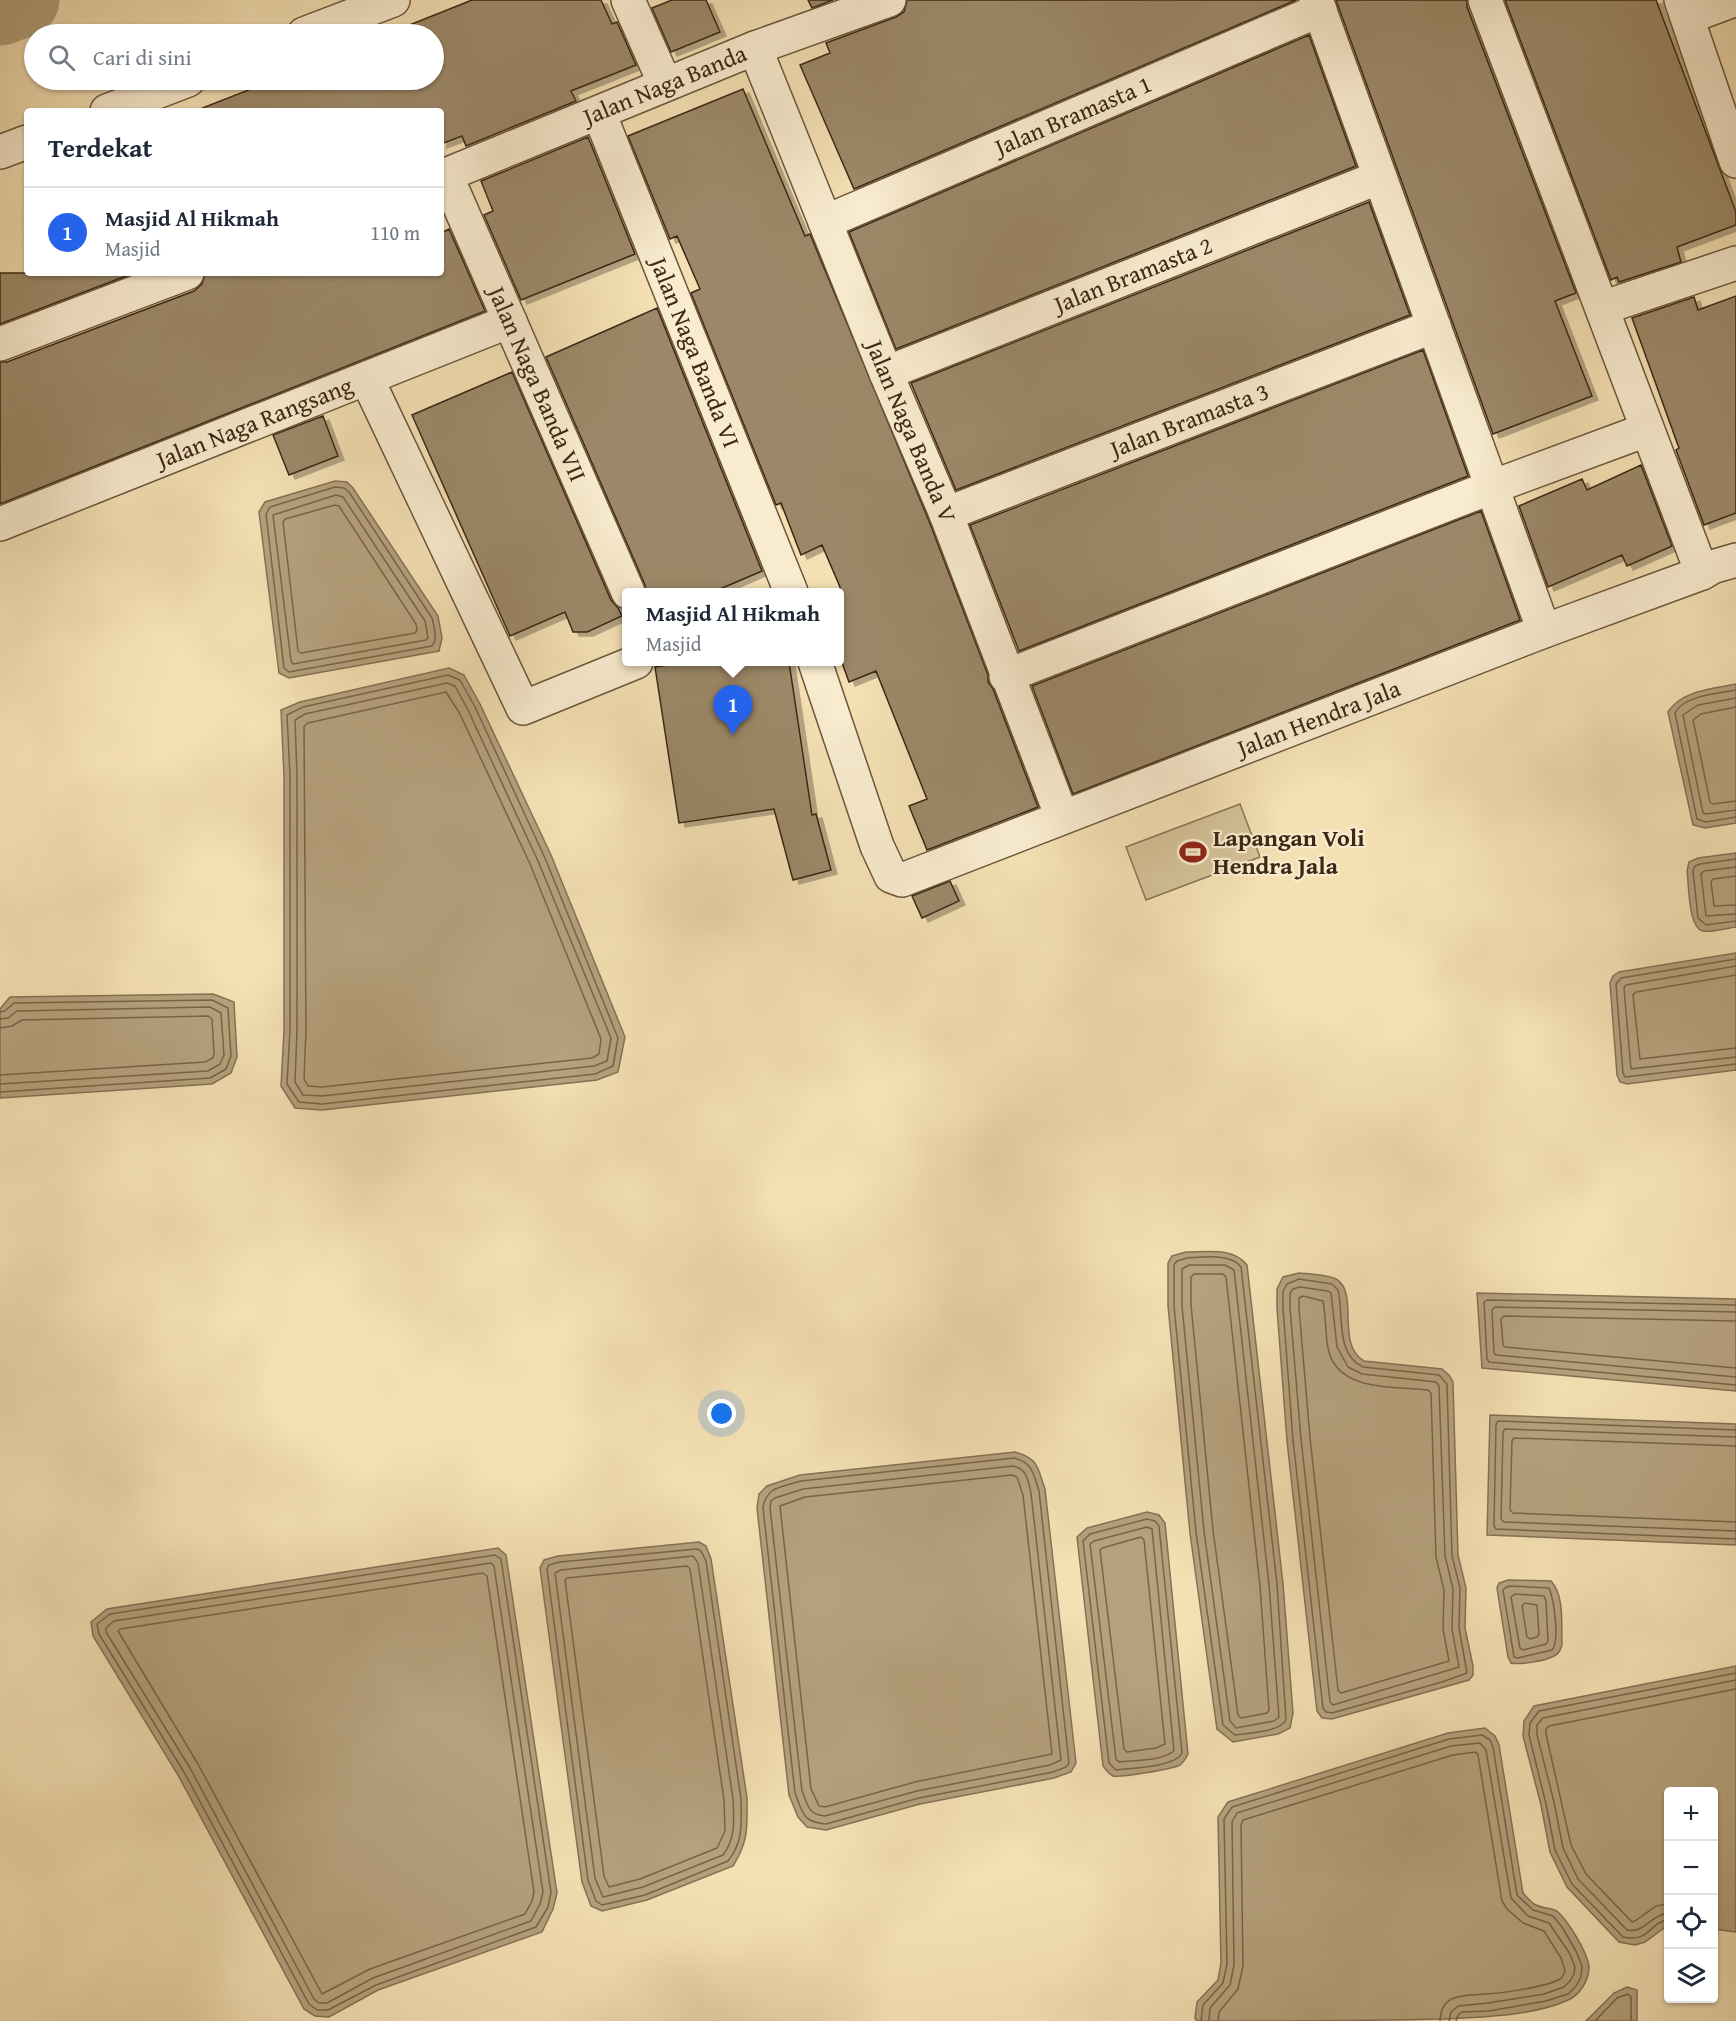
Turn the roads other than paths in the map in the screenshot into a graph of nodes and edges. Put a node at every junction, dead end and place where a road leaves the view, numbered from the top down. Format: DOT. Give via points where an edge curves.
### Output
graph roads {
  1 [pos="393,0"];
  2 [pos="628,0"];
  3 [pos="889,0"];
  4 [pos="1485,0"];
  5 [pos="1734,0"];
  6 [pos="1318,5"];
  7 [pos="1685,9"];
  8 [pos="330,24"];
  9 [pos="755,48"];
  10 [pos="665,84"];
  11 [pos="162,90"];
  12 [pos="115,108"];
  13 [pos="599,113"];
  14 [pos="24,143"];
  15 [pos="0,152"];
  16 [pos="1736,161"];
  17 [pos="444,176"];
  18 [pos="1380,177"];
  19 [pos="444,178"];
  20 [pos="825,222"];
  21 [pos="1736,263"];
  22 [pos="180,276"];
  23 [pos="1602,308"];
  24 [pos="510,321"];
  25 [pos="1434,326"];
  26 [pos="0,344"];
  27 [pos="886,374"];
  28 [pos="367,379"];
  29 [pos="1646,430"];
  30 [pos="1492,487"];
  31 [pos="946,514"];
  32 [pos="0,524"];
  33 [pos="1736,560"];
  34 [pos="1702,573"];
  35 [pos="626,588"];
  36 [pos="789,588"];
  37 [pos="1544,631"];
  38 [pos="626,666"];
  39 [pos="816,666"];
  40 [pos="1006,675"];
  41 [pos="1062,818"];
  1 -- 8 [label="street"];
  2 -- 10 [label="street"];
  3 -- 9 [label="street, Jalan Naga Banda"];
  4 -- 23 [label="street"];
  5 -- 7 [label="street"];
  6 -- 18 [label="street"];
  6 -- 20 [label="street, Jalan Bramasta 1"];
  7 -- 16 [label="street"];
  9 -- 10 [label="street, Jalan Naga Banda"];
  9 -- 20 [label="street, Jalan Naga Banda V"];
  10 -- 13 [label="street, Jalan Naga Banda"];
  11 -- 12 [label="street"];
  13 -- 17 [label="street, Jalan Naga Banda"];
  13 -- 36 [label="street, Jalan Naga Banda VI"];
  14 -- 15 [label="street"];
  18 -- 25 [label="street"];
  18 -- 27 [label="street, Jalan Bramasta 2"];
  19 -- 24 [label="street, Jalan Naga Banda VII"];
  20 -- 27 [label="street, Jalan Naga Banda V"];
  21 -- 23 [label="street"];
  22 -- 26 [label="street"];
  23 -- 29 [label="street"];
  24 -- 28 [label="street, Jalan Naga Rangsang"];
  24 -- 35 [label="street, Jalan Naga Banda VII"];
  25 -- 30 [label="street"];
  25 -- 31 [label="street, Jalan Bramasta 3"];
  27 -- 31 [label="street, Jalan Naga Banda V"];
  28 -- 32 [label="street, Jalan Naga Rangsang"];
  28 -- 38 [label="street" via="523,708"];
  29 -- 30 [label="street"];
  29 -- 34 [label="street"];
  30 -- 37 [label="street"];
  30 -- 40 [label="street"];
  31 -- 40 [label="street, Jalan Naga Banda V"];
  33 -- 34 [label="street, Jalan Hendra Jala"];
  34 -- 37 [label="street, Jalan Hendra Jala"];
  37 -- 41 [label="street, Jalan Hendra Jala"];
  39 -- 41 [label="street, Jalan Hendra Jala" via="877,846 891,876 902,880"];
  40 -- 41 [label="street, Jalan Naga Banda V"];
}
